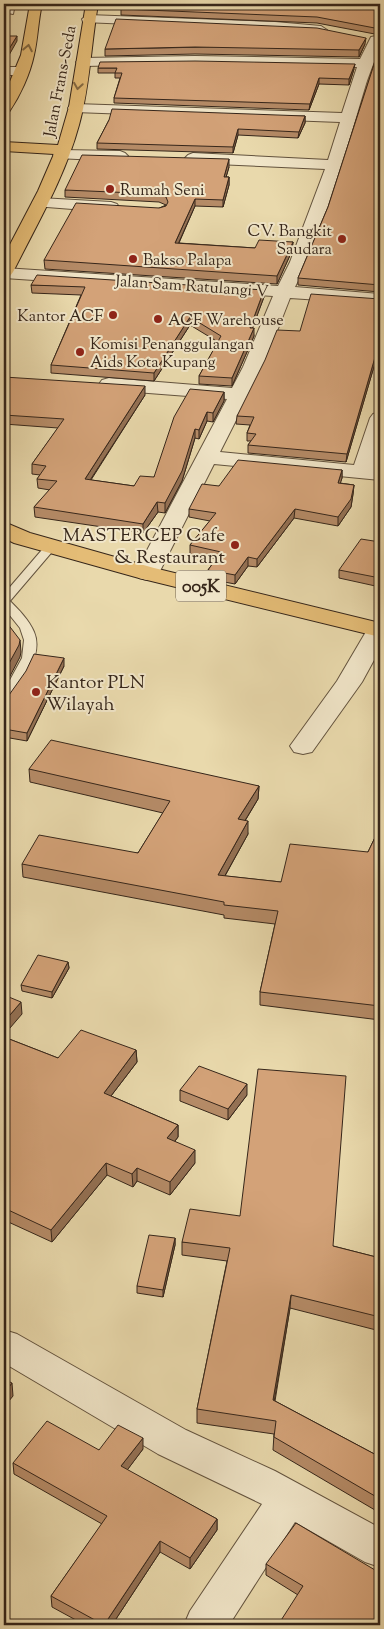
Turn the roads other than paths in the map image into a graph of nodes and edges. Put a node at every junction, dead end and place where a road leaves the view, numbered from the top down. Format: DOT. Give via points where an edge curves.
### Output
graph roads {
  1 [pos="12,4"];
  2 [pos="36,4"];
  3 [pos="92,4"];
  4 [pos="11,13"];
  5 [pos="88,19"];
  6 [pos="336,33"];
  7 [pos="374,40"];
  8 [pos="83,62"];
  9 [pos="367,70"];
  10 [pos="4,71"];
  11 [pos="21,71"];
  12 [pos="75,108"];
  13 [pos="4,109"];
  14 [pos="348,118"];
  15 [pos="4,146"];
  16 [pos="62,152"];
  17 [pos="135,157"];
  18 [pos="174,158"];
  19 [pos="334,165"];
  20 [pos="40,204"];
  21 [pos="131,208"];
  22 [pos="4,272"];
  23 [pos="284,291"];
  24 [pos="380,299"];
  25 [pos="88,383"];
  26 [pos="239,394"];
  27 [pos="380,418"];
  28 [pos="206,457"];
  29 [pos="371,473"];
  30 [pos="10,535"];
  31 [pos="51,546"];
  32 [pos="147,573"];
  33 [pos="4,601"];
  34 [pos="379,630"];
  35 [pos="4,699"];
  36 [pos="303,746"];
  37 [pos="4,1345"];
  38 [pos="288,1498"];
  39 [pos="380,1549"];
  40 [pos="205,1625"];
  1 -- 4 [label="lane"];
  11 -- 2 [label="main road, Jalan Frans-Seda, one-way" via="29,48"];
  3 -- 5 [label="main road, Jalan Frans-Seda"];
  5 -- 6 [label="street" via="275,26"];
  5 -- 8 [label="main road, Jalan Frans-Seda"];
  7 -- 9 [label="street"];
  8 -- 9 [label="street" via="195,60"];
  8 -- 12 [label="main road, Jalan Frans-Seda, one-way"];
  9 -- 14 [label="street"];
  10 -- 11 [label="street"];
  11 -- 13 [label="main road, Jalan Frans-Seda"];
  12 -- 14 [label="street"];
  12 -- 16 [label="main road, Jalan Frans-Seda"];
  14 -- 19 [label="street"];
  15 -- 16 [label="main road"];
  16 -- 17 [label="street"];
  16 -- 20 [label="main road, Jalan Frans-Seda"];
  18 -- 19 [label="street"];
  19 -- 23 [label="street" via="299,262"];
  20 -- 21 [label="street"];
  20 -- 22 [label="main road, Jalan Frans-Seda"];
  22 -- 23 [label="street, Jalan Sam Ratulangi V"];
  23 -- 24 [label="street, Jalan Sam Ratulangi V"];
  23 -- 26 [label="street"];
  25 -- 26 [label="street"];
  26 -- 28 [label="street"];
  27 -- 29 [label="street"];
  28 -- 29 [label="street"];
  28 -- 32 [label="street"];
  30 -- 31 [label="main road, 005K"];
  31 -- 32 [label="main road, 005K"];
  31 -- 33 [label="lane"];
  32 -- 34 [label="main road, 005K"];
  33 -- 35 [label="lane" via="29,634 25,667"];
  34 -- 36 [label="street" via="349,682"];
  37 -- 38 [label="street" via="172,1442"];
  38 -- 39 [label="street"];
  38 -- 40 [label="street"];
}
